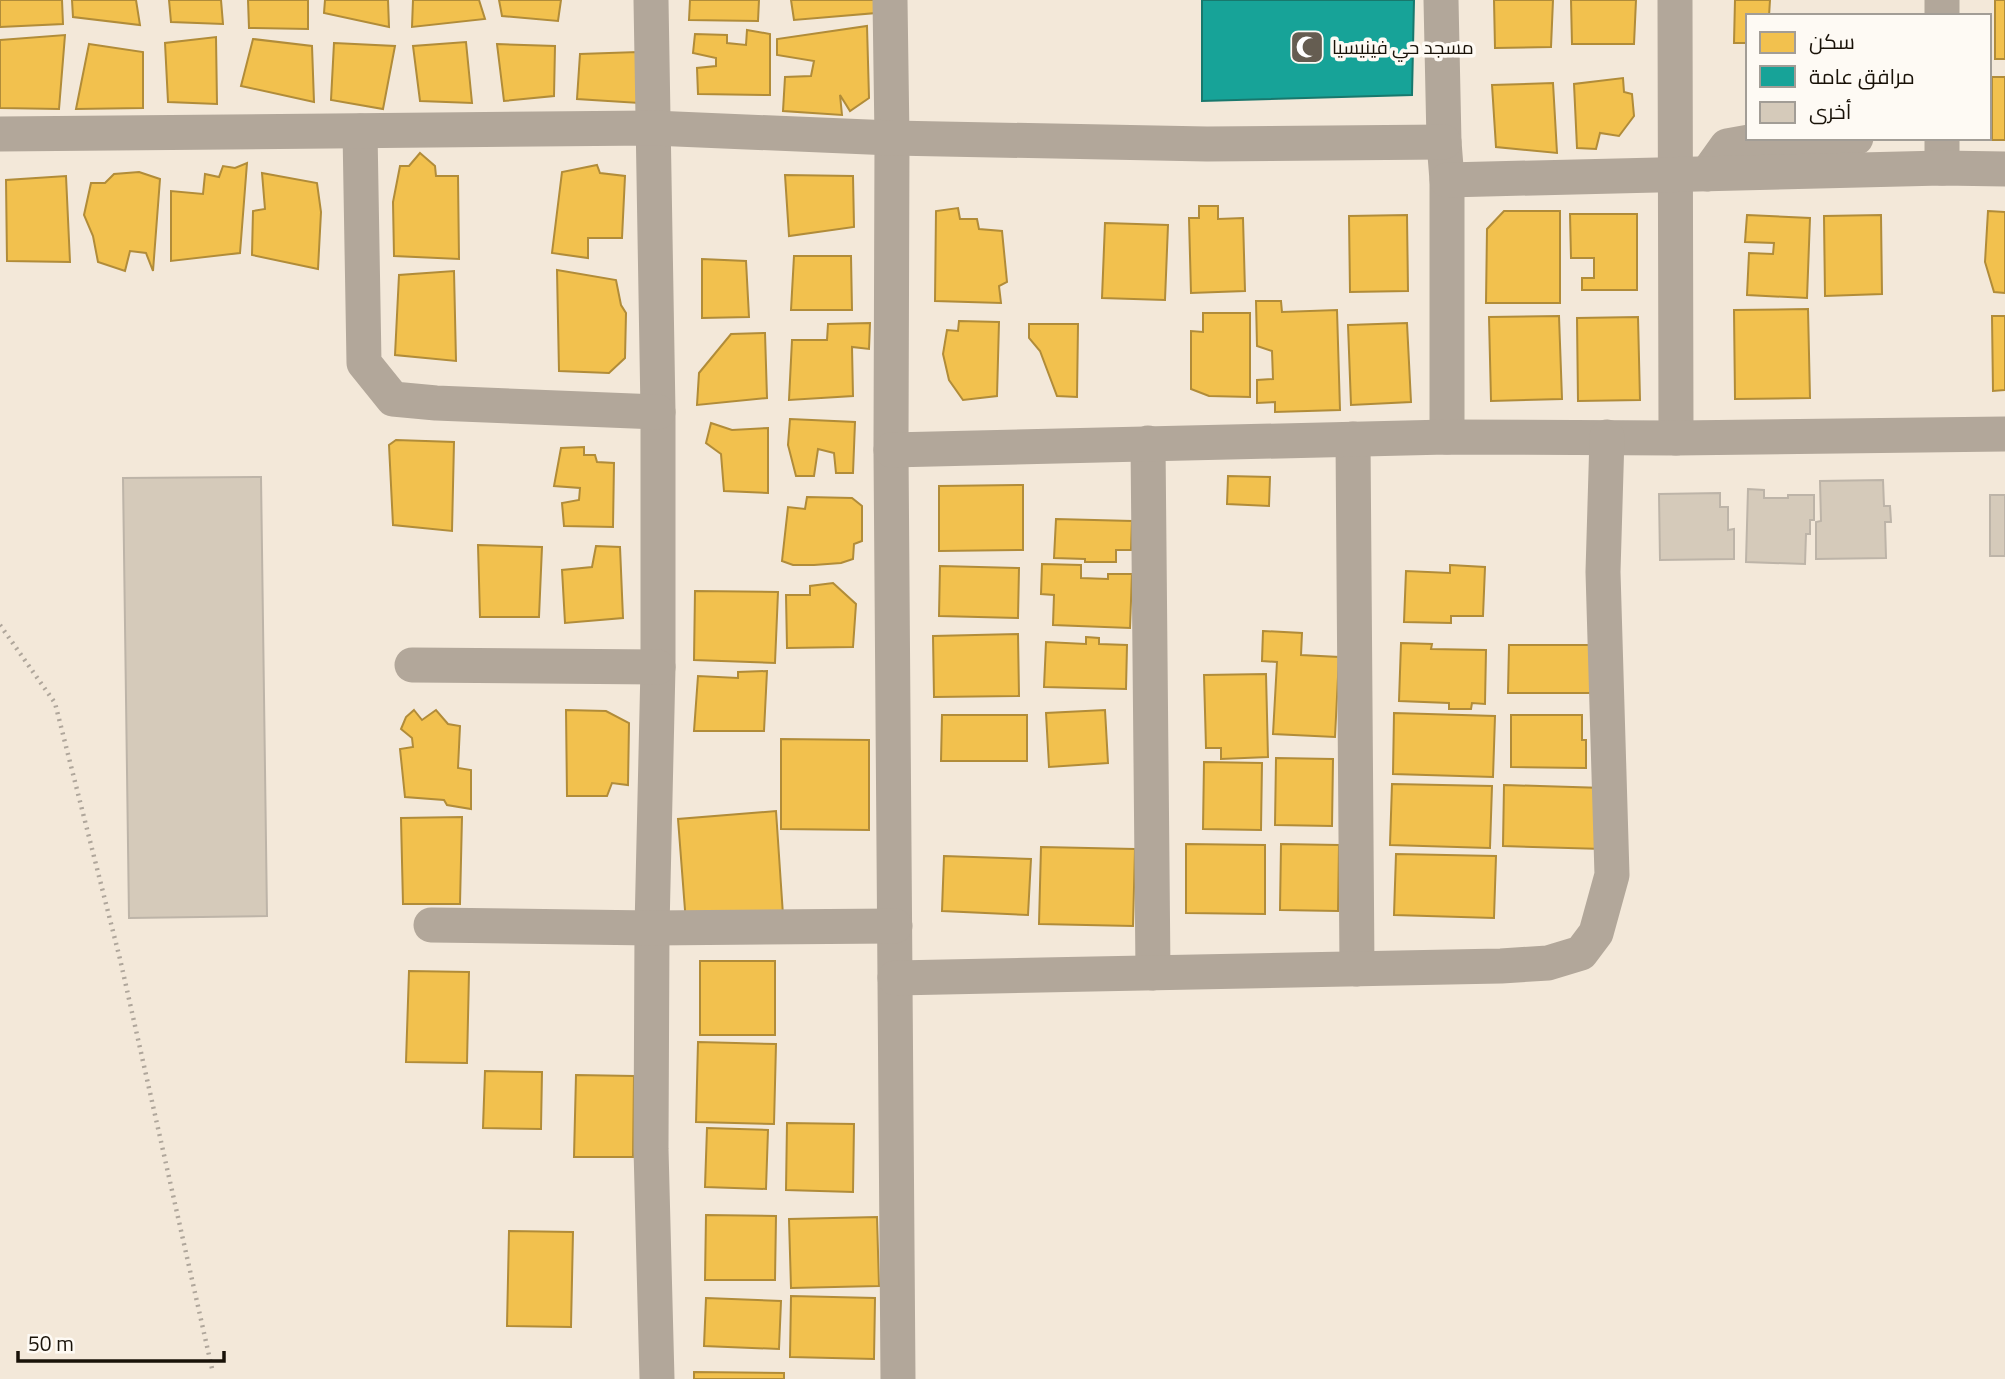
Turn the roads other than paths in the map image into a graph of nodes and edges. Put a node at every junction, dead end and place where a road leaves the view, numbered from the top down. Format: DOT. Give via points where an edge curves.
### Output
graph roads {
  1 [pos="651,0"];
  2 [pos="890,0"];
  3 [pos="1441,0"];
  4 [pos="1675,0"];
  5 [pos="653,128"];
  6 [pos="360,131"];
  7 [pos="0,134"];
  8 [pos="892,138"];
  9 [pos="1760,140"];
  10 [pos="1444,142"];
  11 [pos="1942,153"];
  12 [pos="2005,169"];
  13 [pos="1691,174"];
  14 [pos="1447,180"];
  15 [pos="658,412"];
  16 [pos="2005,434"];
  17 [pos="1447,437"];
  18 [pos="1606,437"];
  19 [pos="1676,438"];
  20 [pos="1353,439"];
  21 [pos="1148,443"];
  22 [pos="891,450"];
  23 [pos="412,665"];
  24 [pos="658,667"];
  25 [pos="431,925"];
  26 [pos="894,926"];
  27 [pos="652,928"];
  28 [pos="1357,969"];
  29 [pos="1153,973"];
  30 [pos="895,978"];
  31 [pos="657,1379"];
  32 [pos="898,1379"];
  1 -- 5 [label="street"];
  2 -- 8 [label="street"];
  3 -- 10 [label="street"];
  4 -- 13 [label="street"];
  5 -- 6 [label="street"];
  5 -- 8 [label="street"];
  5 -- 15 [label="street"];
  6 -- 7 [label="street"];
  6 -- 15 [label="street" via="364,363 393,398"];
  8 -- 10 [label="street" via="1207,144"];
  8 -- 22 [label="street"];
  9 -- 13 [label="street" via="1727,146"];
  10 -- 14 [label="street"];
  11 -- 12 [label="street"];
  11 -- 13 [label="street"];
  13 -- 14 [label="street"];
  13 -- 19 [label="street"];
  14 -- 17 [label="street"];
  15 -- 24 [label="street"];
  16 -- 19 [label="street"];
  17 -- 18 [label="street"];
  17 -- 20 [label="street"];
  18 -- 19 [label="street"];
  18 -- 28 [label="street" via="1603,572 1612,876 1596,933 1581,953 1548,963"];
  20 -- 21 [label="street"];
  20 -- 28 [label="street"];
  21 -- 22 [label="street"];
  21 -- 29 [label="street"];
  22 -- 26 [label="street"];
  23 -- 24 [label="street"];
  24 -- 27 [label="street"];
  25 -- 27 [label="street"];
  26 -- 27 [label="street"];
  26 -- 30 [label="street"];
  27 -- 31 [label="street"];
  28 -- 29 [label="street"];
  29 -- 30 [label="street"];
  30 -- 32 [label="street"];
}
